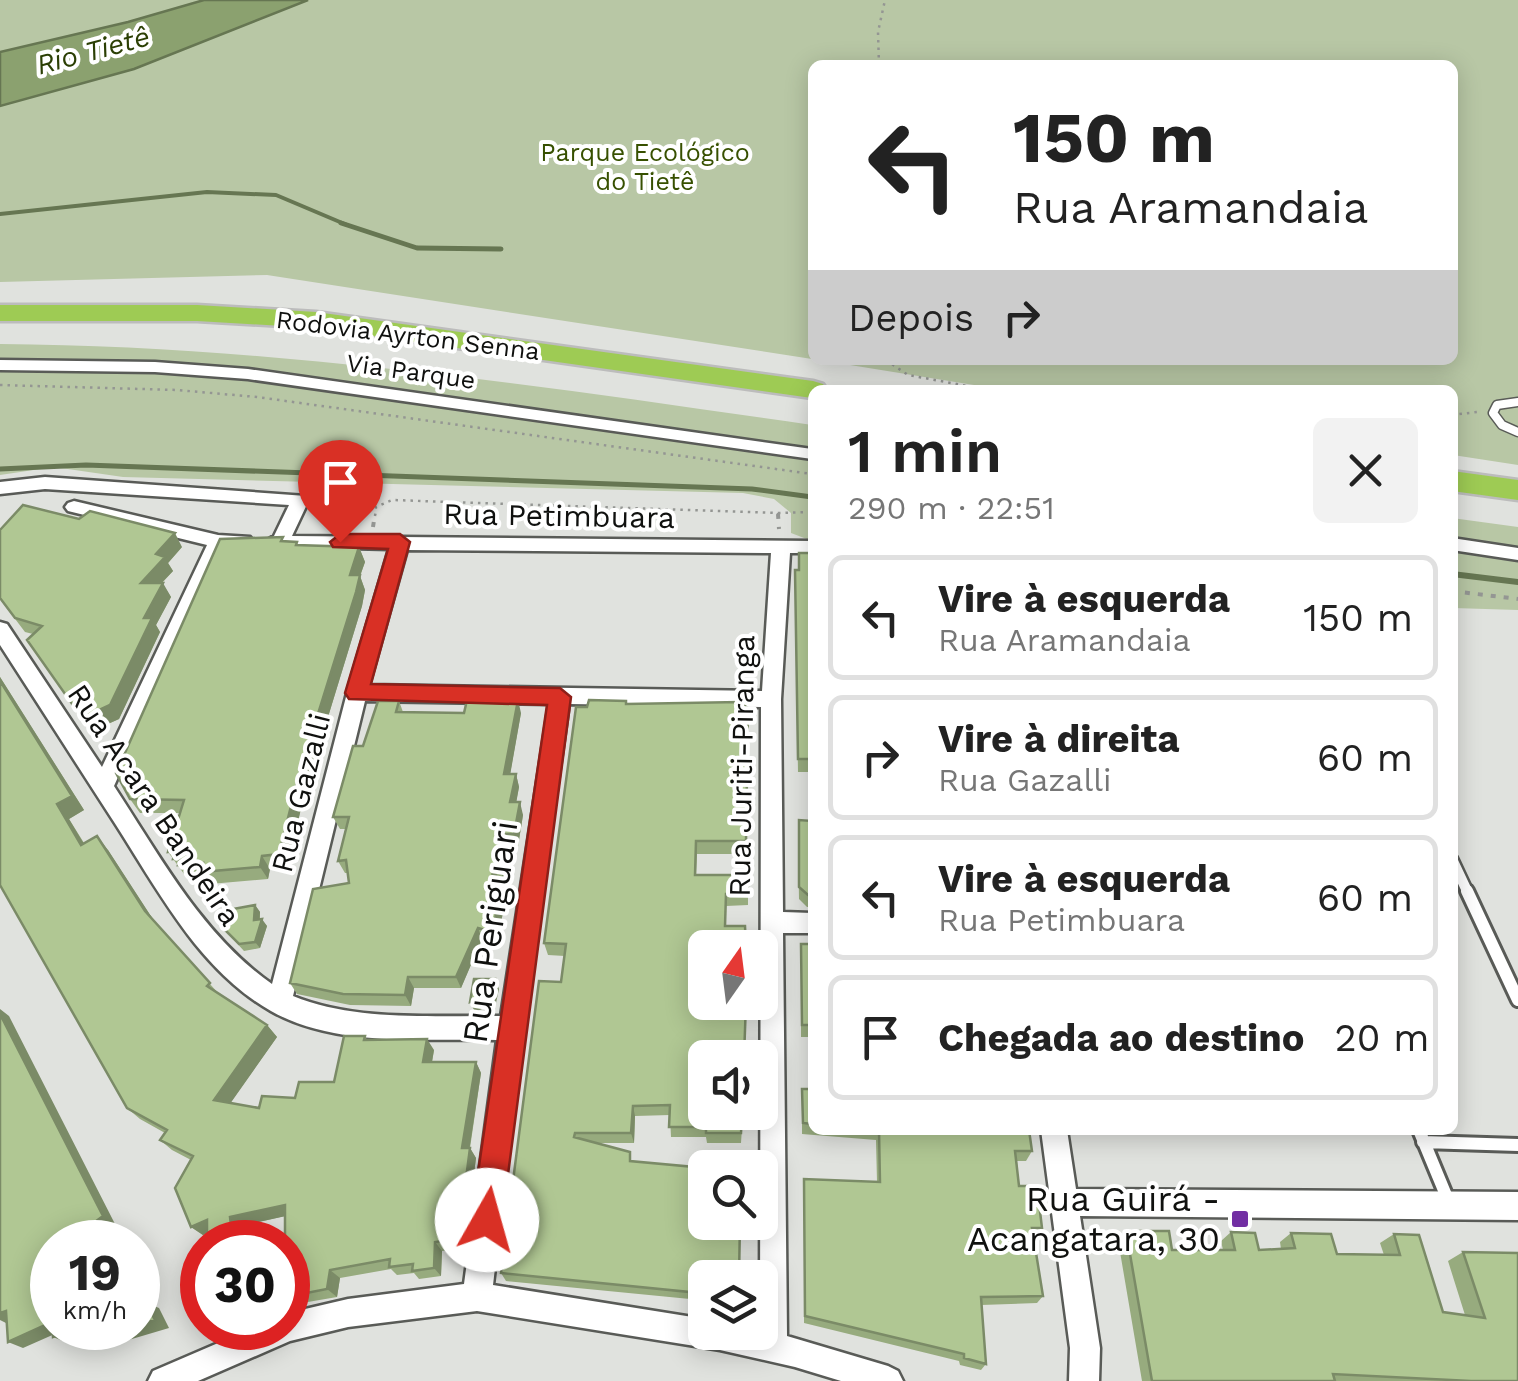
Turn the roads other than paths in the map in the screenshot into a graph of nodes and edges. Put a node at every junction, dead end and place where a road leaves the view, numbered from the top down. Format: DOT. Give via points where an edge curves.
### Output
graph roads {
  1 [pos="0,313"];
  2 [pos="0,365"];
  3 [pos="808,389"];
  4 [pos="1518,402"];
  5 [pos="1518,432"];
  6 [pos="808,453"];
  7 [pos="1458,482"];
  8 [pos="0,488"];
  9 [pos="1518,490"];
  10 [pos="74,507"];
  11 [pos="218,541"];
  12 [pos="280,542"];
  13 [pos="400,542"];
  14 [pos="1458,545"];
  15 [pos="781,546"];
  16 [pos="808,548"];
  17 [pos="1518,554"];
  18 [pos="0,629"];
  19 [pos="357,693"];
  20 [pos="560,697"];
  21 [pos="770,699"];
  22 [pos="102,787"];
  23 [pos="1458,872"];
  24 [pos="774,922"];
  25 [pos="808,923"];
  26 [pos="1518,1000"];
  27 [pos="279,1002"];
  28 [pos="511,1028"];
  29 [pos="1055,1135"];
  30 [pos="1421,1136"];
  31 [pos="1518,1145"];
  32 [pos="1066,1202"];
  33 [pos="1451,1205"];
  34 [pos="1518,1206"];
  35 [pos="773,1260"];
  36 [pos="477,1297"];
  37 [pos="310,1322"];
  38 [pos="688,1333"];
  39 [pos="778,1348"];
  40 [pos="234,1350"];
  41 [pos="163,1381"];
  42 [pos="888,1381"];
  43 [pos="1084,1381"];
  1 -- 3 [label="highway, Rodovia Ayrton Senna" via="316,320"];
  2 -- 6 [label="street, Via Parque" via="248,374"];
  4 -- 5 [label="lane" via="1496,405 1493,413"];
  7 -- 9 [label="highway"];
  8 -- 12 [label="street" via="45,483 300,500"];
  10 -- 11 [label="street, Rua Petimbuara"];
  11 -- 12 [label="street, Rua Petimbuara"];
  11 -- 22 [label="street"];
  12 -- 13 [label="street, Rua Petimbuara"];
  13 -- 15 [label="street, Rua Petimbuara"];
  13 -- 19 [label="street, Rua Gazalli"];
  14 -- 17 [label="street"];
  15 -- 16 [label="street, Rua Petimbuara"];
  15 -- 21 [label="street, Rua Juriti-Piranga"];
  18 -- 22 [label="street, Rua Acara Bandeira"];
  19 -- 20 [label="street"];
  19 -- 27 [label="street, Rua Gazalli"];
  20 -- 21 [label="street"];
  20 -- 28 [label="street, Rua Periguari"];
  21 -- 24 [label="street, Rua Juriti-Piranga"];
  22 -- 27 [label="street, Rua Acara Bandeira" via="194,926 232,967"];
  23 -- 26 [label="lane"];
  24 -- 25 [label="street"];
  24 -- 35 [label="street, Rua Juriti-Piranga"];
  27 -- 28 [label="street, Rua Acara Bandeira" via="314,1017"];
  28 -- 36 [label="street, Rua Periguari"];
  29 -- 32 [label="street"];
  30 -- 31 [label="lane"];
  30 -- 33 [label="lane"];
  32 -- 33 [label="street"];
  32 -- 43 [label="street" via="1086,1348"];
  33 -- 34 [label="street"];
  36 -- 37 [label="street"];
  36 -- 38 [label="street"];
  39 -- 42 [label="street"];
  40 -- 41 [label="street"];
}
